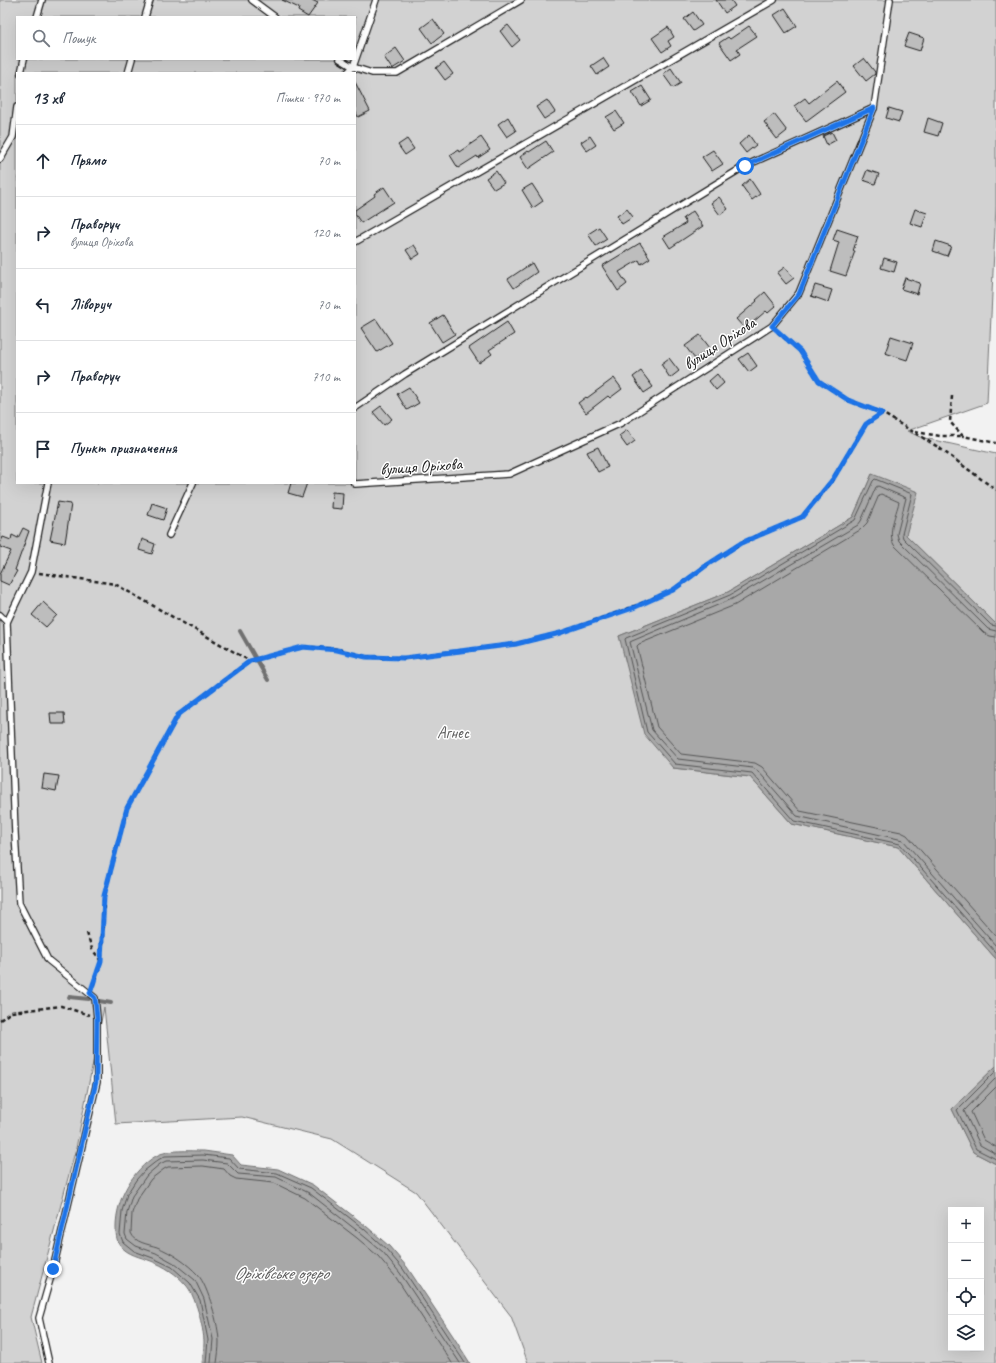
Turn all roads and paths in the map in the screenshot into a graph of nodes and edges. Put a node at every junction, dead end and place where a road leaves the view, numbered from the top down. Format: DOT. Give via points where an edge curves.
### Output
graph roads {
  1 [pos="42,0"];
  2 [pos="150,0"];
  3 [pos="252,0"];
  4 [pos="376,0"];
  5 [pos="521,0"];
  6 [pos="774,0"];
  7 [pos="890,0"];
  8 [pos="37,16"];
  9 [pos="145,16"];
  10 [pos="274,16"];
  11 [pos="356,58"];
  12 [pos="24,60"];
  13 [pos="132,60"];
  14 [pos="342,60"];
  15 [pos="355,60"];
  16 [pos="353,67"];
  17 [pos="21,72"];
  18 [pos="128,72"];
  19 [pos="348,72"];
  20 [pos="874,108"];
  21 [pos="16,114"];
  22 [pos="0,159"];
  23 [pos="356,241"];
  24 [pos="772,326"];
  25 [pos="952,396"];
  26 [pos="356,407"];
  27 [pos="882,413"];
  28 [pos="912,432"];
  29 [pos="962,436"];
  30 [pos="996,443"];
  31 [pos="48,484"];
  32 [pos="193,484"];
  33 [pos="356,484"];
  34 [pos="996,490"];
  35 [pos="169,535"];
  36 [pos="31,572"];
  37 [pos="0,615"];
  38 [pos="7,622"];
  39 [pos="250,661"];
  40 [pos="87,933"];
  41 [pos="101,961"];
  42 [pos="90,993"];
  43 [pos="97,1018"];
  44 [pos="0,1020"];
  45 [pos="49,1363"];
  1 -- 8 [label="lane"];
  2 -- 9 [label="lane"];
  3 -- 10 [label="lane"];
  4 -- 11 [label="lane"];
  5 -- 16 [label="lane" via="396,73 372,73"];
  6 -- 23 [label="lane"];
  7 -- 20 [label="lane, вулиця Оріхова"];
  12 -- 17 [label="lane"];
  13 -- 18 [label="lane"];
  14 -- 16 [label="lane"];
  15 -- 16 [label="lane"];
  16 -- 19 [label="lane"];
  20 -- 24 [label="lane, вулиця Оріхова" via="799,294"];
  20 -- 26 [label="lane" via="745,166 405,374"];
  21 -- 22 [label="lane" via="13,137"];
  24 -- 27 [label="path" via="800,351 819,381 848,400"];
  24 -- 33 [label="lane, вулиця Оріхова" via="621,423 509,474"];
  25 -- 29 [label="path" via="950,422"];
  27 -- 28 [label="path"];
  27 -- 39 [label="path" via="866,424 833,479 802,517 741,543 673,590 633,608 560,633 516,644 404,658 366,657 337,650 303,647"];
  28 -- 29 [label="path"];
  28 -- 34 [label="path" via="938,447"];
  29 -- 30 [label="path"];
  31 -- 36 [label="lane"];
  32 -- 35 [label="lane"];
  36 -- 38 [label="lane"];
  36 -- 39 [label="path" via="115,584"];
  37 -- 38 [label="lane"];
  38 -- 42 [label="lane" via="19,903 48,960"];
  39 -- 41 [label="path" via="178,715 127,808 104,896"];
  40 -- 41 [label="path" via="92,949"];
  41 -- 42 [label="path"];
  42 -- 43 [label="lane" via="95,998"];
  43 -- 44 [label="path" via="61,1006 11,1012"];
  43 -- 45 [label="lane" via="96,1082 53,1269 39,1318"];
}
